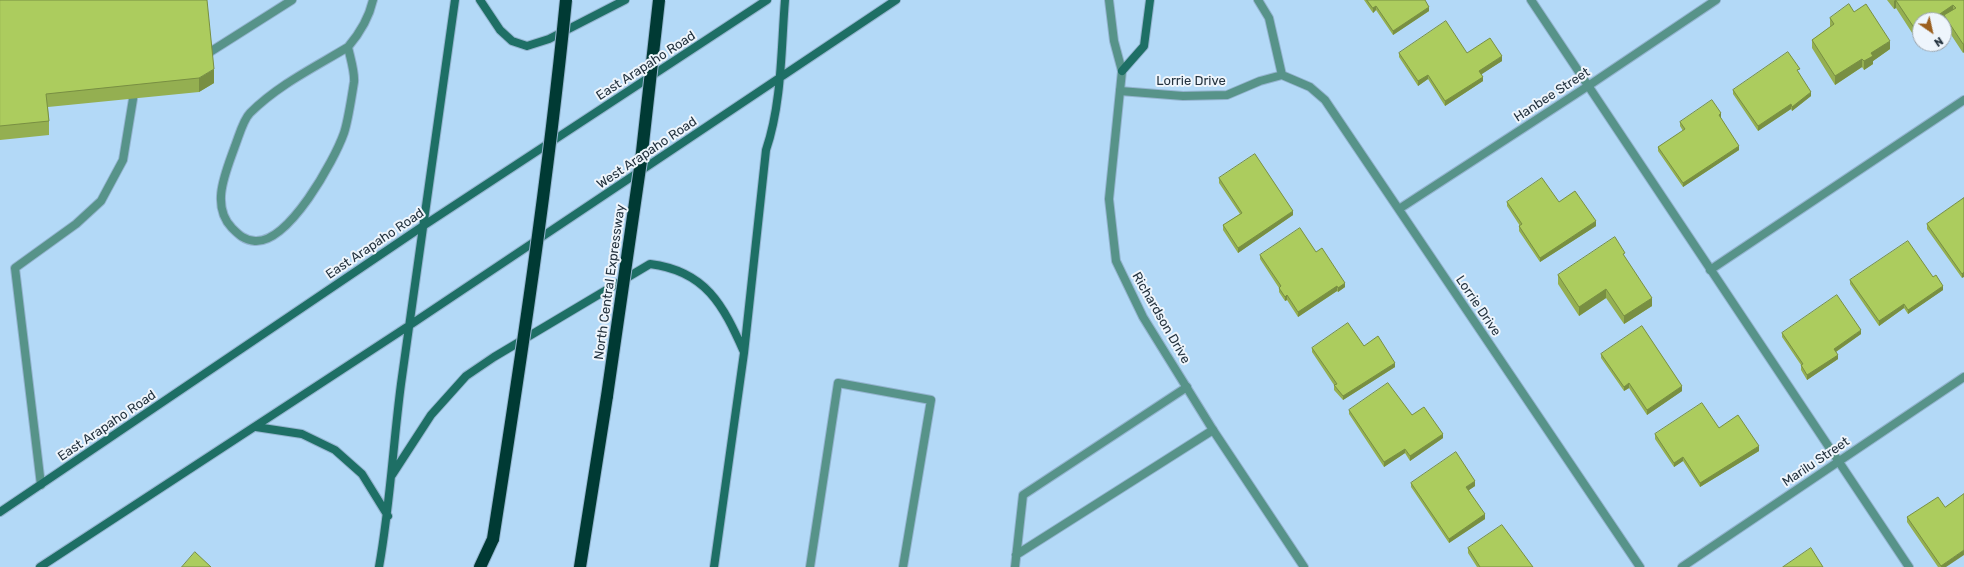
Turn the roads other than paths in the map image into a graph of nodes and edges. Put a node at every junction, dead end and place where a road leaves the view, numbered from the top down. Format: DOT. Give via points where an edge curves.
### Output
graph roads {
  1 [pos="292,0"];
  2 [pos="373,0"];
  3 [pos="455,0"];
  4 [pos="480,0"];
  5 [pos="566,0"];
  6 [pos="625,0"];
  7 [pos="660,0"];
  8 [pos="767,0"];
  9 [pos="785,0"];
  10 [pos="896,0"];
  11 [pos="1109,0"];
  12 [pos="1150,0"];
  13 [pos="1258,0"];
  14 [pos="1531,0"];
  15 [pos="1716,0"];
  16 [pos="348,47"];
  17 [pos="210,52"];
  18 [pos="1122,71"];
  19 [pos="1282,76"];
  20 [pos="779,80"];
  21 [pos="1588,86"];
  22 [pos="1120,90"];
  23 [pos="133,99"];
  24 [pos="1964,100"];
  25 [pos="1399,209"];
  26 [pos="423,226"];
  27 [pos="1710,270"];
  28 [pos="410,325"];
  29 [pos="744,352"];
  30 [pos="1964,377"];
  31 [pos="1187,387"];
  32 [pos="256,426"];
  33 [pos="1213,430"];
  34 [pos="1838,462"];
  35 [pos="392,476"];
  36 [pos="41,485"];
  37 [pos="0,512"];
  38 [pos="388,516"];
  39 [pos="493,539"];
  40 [pos="1016,555"];
  41 [pos="40,567"];
  42 [pos="379,567"];
  43 [pos="480,567"];
  44 [pos="488,567"];
  45 [pos="580,567"];
  46 [pos="714,567"];
  47 [pos="810,567"];
  48 [pos="903,567"];
  49 [pos="1015,567"];
  50 [pos="1304,567"];
  51 [pos="1640,567"];
  52 [pos="1682,567"];
  53 [pos="1909,567"];
  1 -- 17 [label="street"];
  2 -- 16 [label="street" via="358,36"];
  3 -- 26 [label="main road"];
  4 -- 6 [label="main road" via="500,30 512,41 527,46 549,39"];
  5 -- 39 [label="highway, bridge" via="558,84 528,310"];
  7 -- 45 [label="highway, North Central Expressway, bridge" via="641,161"];
  8 -- 26 [label="main road, East Arapaho Road"];
  9 -- 20 [label="main road"];
  10 -- 20 [label="main road, West Arapaho Road"];
  11 -- 18 [label="street, Richardson Drive" via="1114,41"];
  12 -- 18 [label="main road" via="1144,46"];
  13 -- 19 [label="street" via="1269,18"];
  14 -- 21 [label="street"];
  15 -- 21 [label="street, Hanbee Street"];
  16 -- 16 [label="street" via="269,96 248,114 225,173 220,198 221,212 241,238 255,241 264,239 292,221 332,158 344,133 354,81"];
  18 -- 22 [label="street, Richardson Drive"];
  19 -- 22 [label="street, Lorrie Drive" via="1260,81 1227,95 1183,96"];
  19 -- 25 [label="street, Lorrie Drive" via="1310,87 1325,100"];
  20 -- 28 [label="main road, West Arapaho Road"];
  20 -- 29 [label="main road" via="766,150"];
  21 -- 25 [label="street, Hanbee Street"];
  21 -- 27 [label="street"];
  22 -- 31 [label="street, Richardson Drive" via="1109,199 1116,261 1143,317"];
  23 -- 36 [label="street" via="124,160 101,201 76,224 15,268"];
  24 -- 27 [label="street"];
  25 -- 51 [label="street, Lorrie Drive"];
  26 -- 28 [label="main road"];
  26 -- 36 [label="main road, East Arapaho Road"];
  27 -- 34 [label="street"];
  28 -- 32 [label="main road"];
  28 -- 35 [label="main road"];
  29 -- 35 [label="main road" via="728,317 714,296 683,273 668,266 650,264 466,376 431,415"];
  29 -- 46 [label="main road"];
  30 -- 34 [label="street, Marilu Street"];
  31 -- 33 [label="street, Richardson Drive"];
  31 -- 40 [label="street" via="1023,496"];
  32 -- 38 [label="main road" via="302,434 336,450 362,474"];
  32 -- 41 [label="main road"];
  33 -- 40 [label="street"];
  33 -- 50 [label="street, Richardson Drive"];
  34 -- 52 [label="street, Marilu Street"];
  34 -- 53 [label="street"];
  35 -- 38 [label="main road"];
  36 -- 37 [label="main road, East Arapaho Road"];
  38 -- 42 [label="main road"];
  39 -- 43 [label="highway"];
  39 -- 44 [label="highway"];
  40 -- 49 [label="street"];
  47 -- 48 [label="street" via="838,383 932,400"];
}
